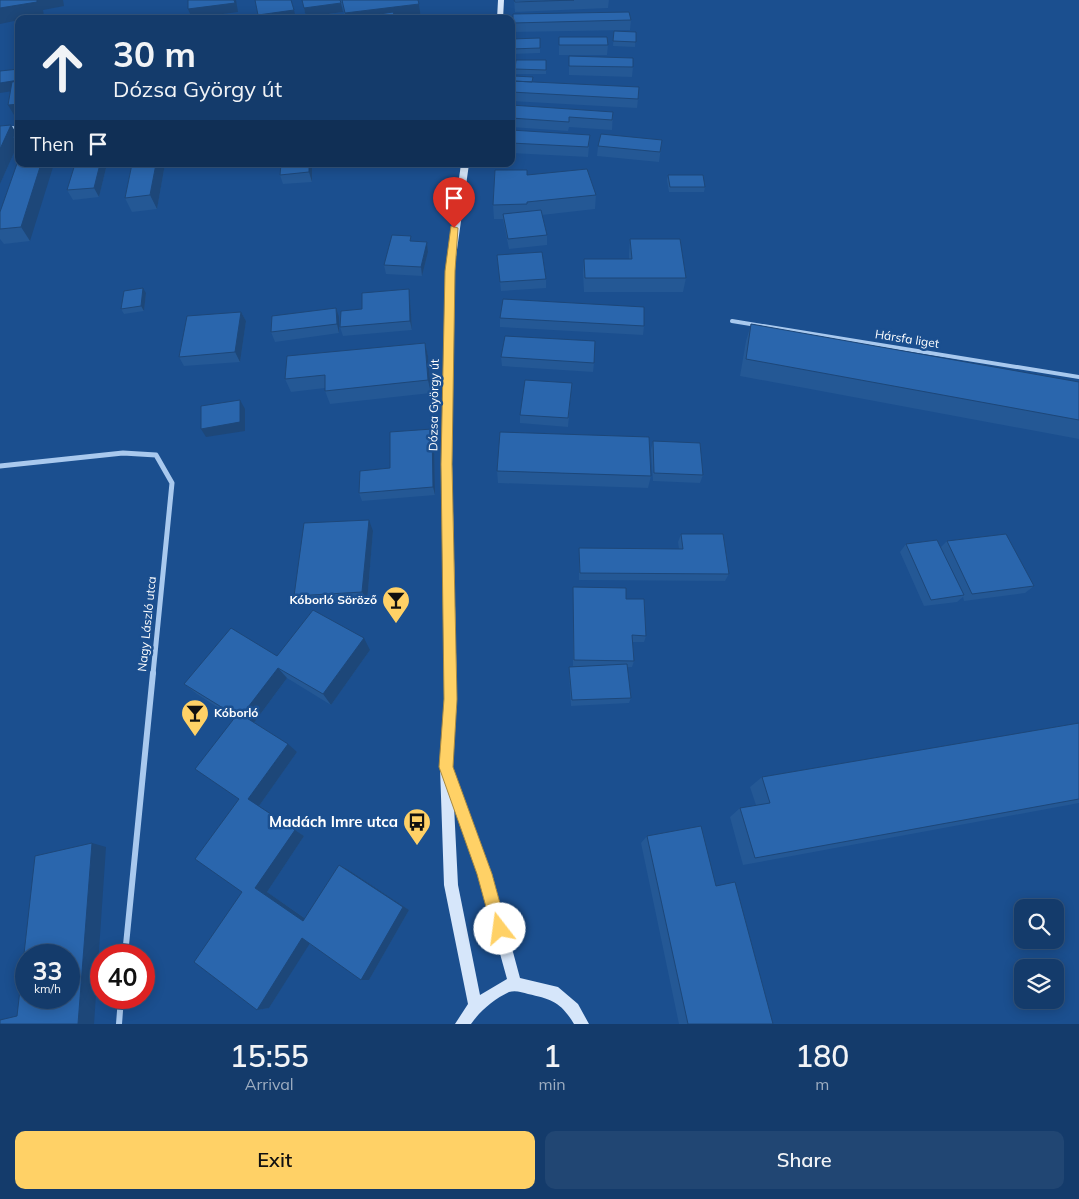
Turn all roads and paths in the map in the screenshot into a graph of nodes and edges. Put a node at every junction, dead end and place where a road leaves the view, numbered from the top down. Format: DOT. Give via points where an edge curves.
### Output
graph roads {
  1 [pos="500,0"];
  2 [pos="500,15"];
  3 [pos="15,127"];
  4 [pos="0,129"];
  5 [pos="464,167"];
  6 [pos="732,320"];
  7 [pos="1079,377"];
  8 [pos="0,466"];
  9 [pos="446,767"];
  10 [pos="126,944"];
  11 [pos="515,984"];
  12 [pos="475,1006"];
  13 [pos="120,1009"];
  14 [pos="118,1024"];
  15 [pos="462,1024"];
  16 [pos="582,1024"];
  1 -- 2 [label="street"];
  3 -- 4 [label="street"];
  5 -- 9 [label="street, Dózsa György út" via="450,271 447,464 451,699"];
  6 -- 7 [label="street, Hársfa liget"];
  8 -- 10 [label="street, Nagy László utca" via="123,453 156,455 172,483"];
  9 -- 11 [label="street" via="485,874"];
  9 -- 12 [label="street, Dózsa György út" via="451,885"];
  11 -- 12 [label="street" via="506,986"];
  11 -- 16 [label="street" via="553,992 573,1009"];
  12 -- 15 [label="street" via="466,1014"];
  13 -- 14 [label="street"];
}
